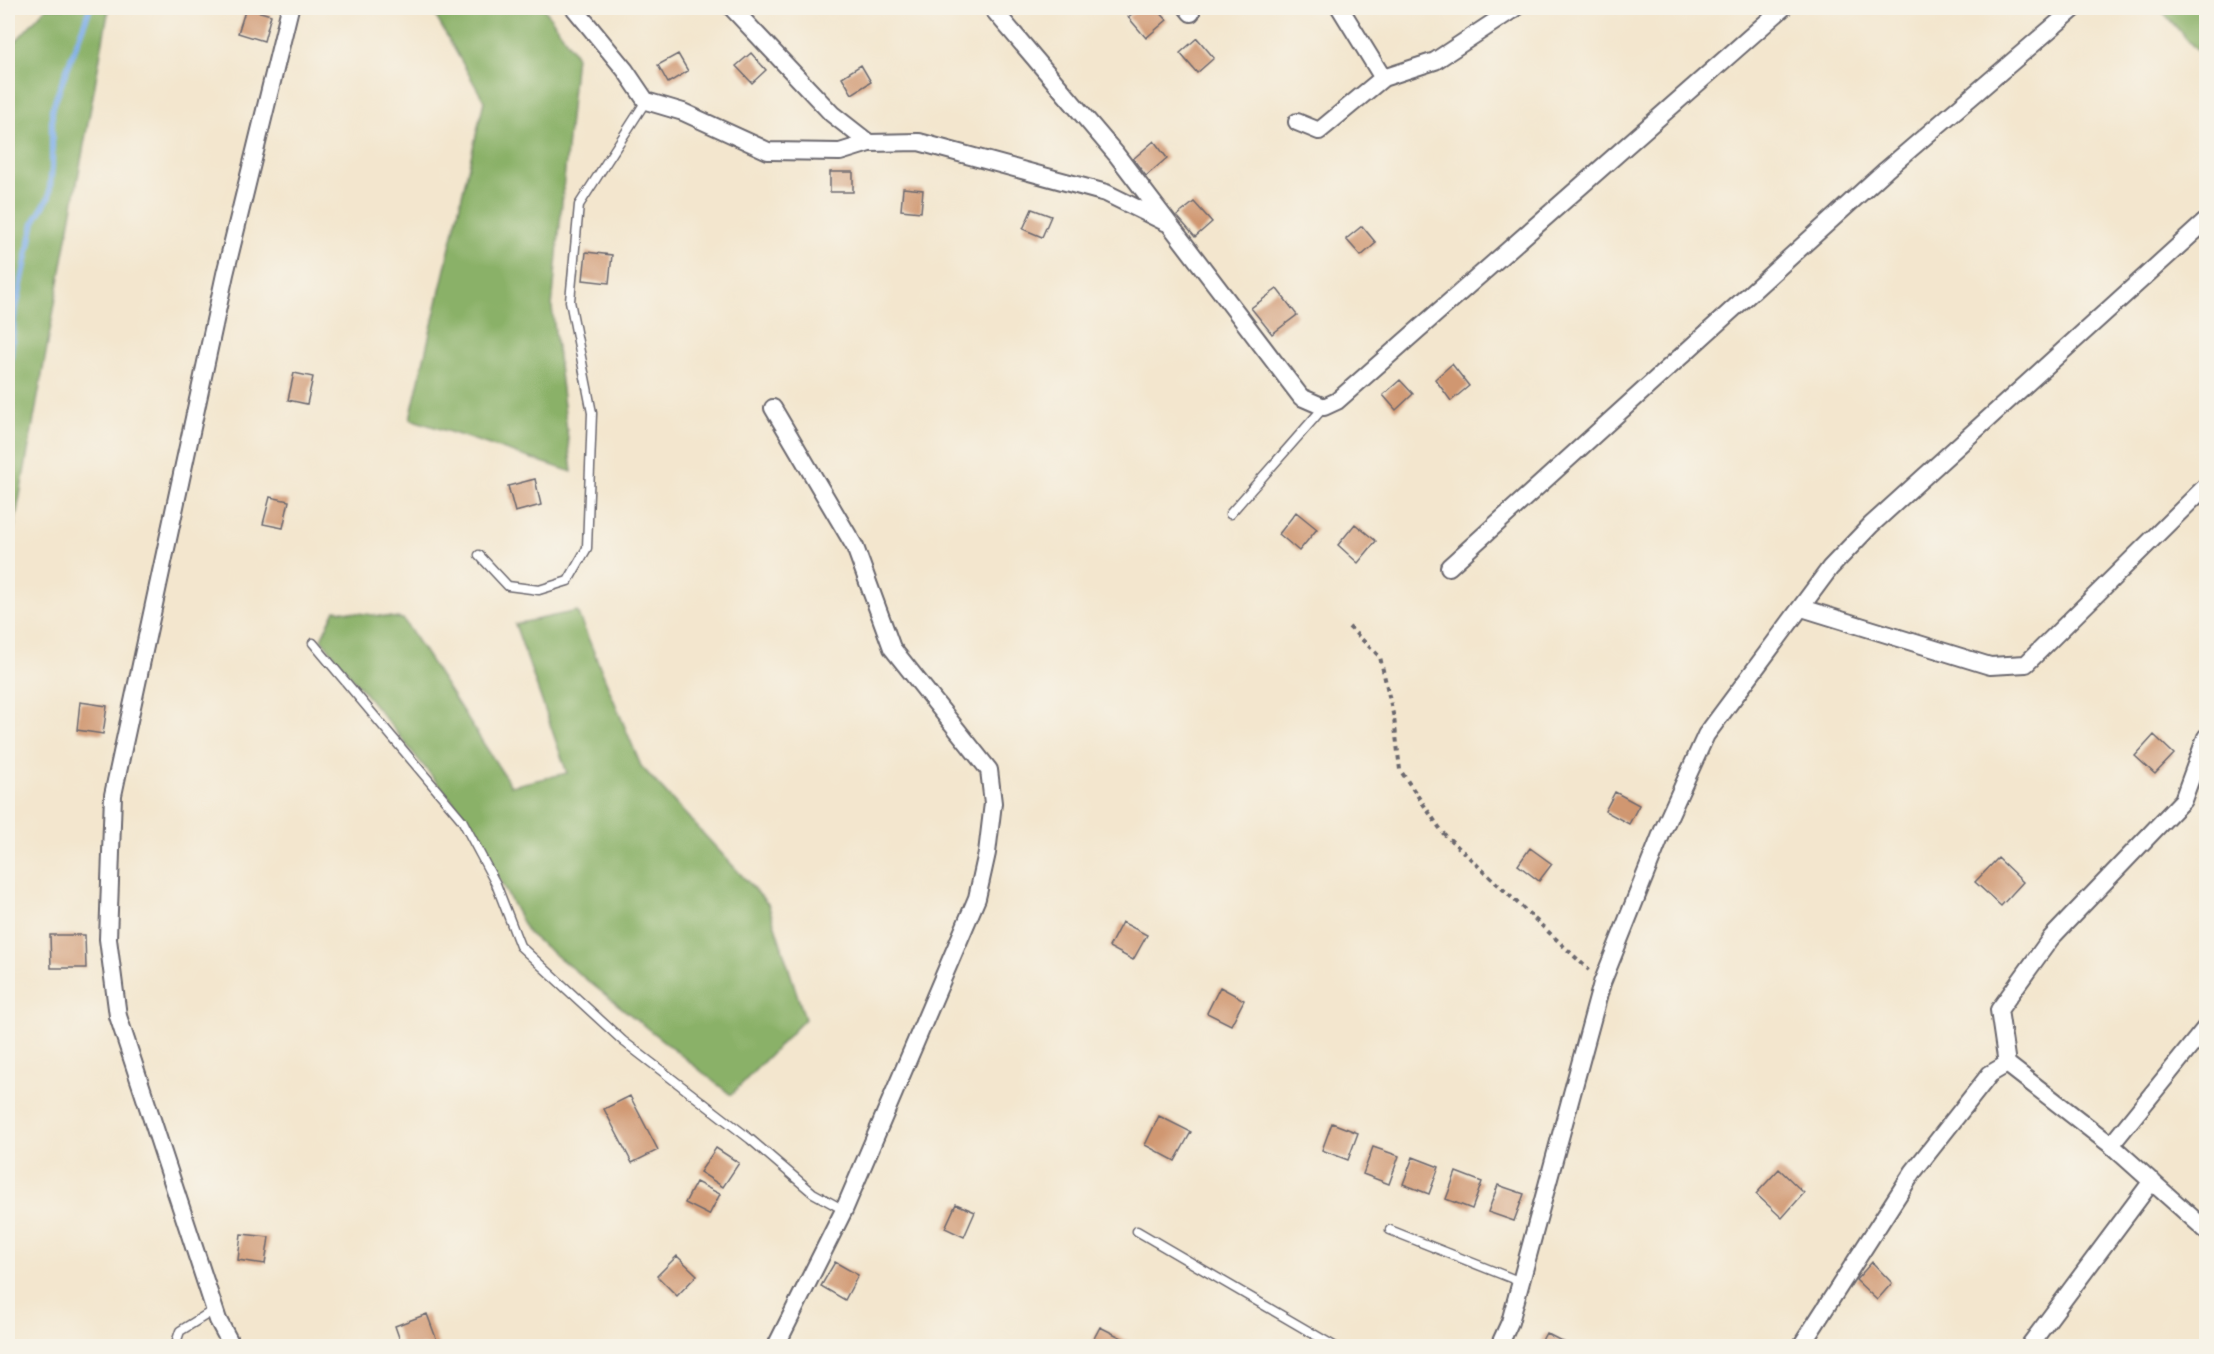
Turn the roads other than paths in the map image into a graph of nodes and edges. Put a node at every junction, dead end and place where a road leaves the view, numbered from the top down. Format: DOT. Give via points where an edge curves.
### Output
graph roads {
  1 [pos="290,8"];
  2 [pos="574,8"];
  3 [pos="732,8"];
  4 [pos="992,8"];
  5 [pos="1340,8"];
  6 [pos="1515,8"];
  7 [pos="1783,8"];
  8 [pos="2075,8"];
  9 [pos="1383,78"];
  10 [pos="646,101"];
  11 [pos="1297,122"];
  12 [pos="869,143"];
  13 [pos="2206,221"];
  14 [pos="1168,224"];
  15 [pos="1324,407"];
  16 [pos="773,408"];
  17 [pos="2206,486"];
  18 [pos="1230,513"];
  19 [pos="479,555"];
  20 [pos="1449,567"];
  21 [pos="1802,608"];
  22 [pos="313,643"];
  23 [pos="2206,737"];
  24 [pos="2206,1027"];
  25 [pos="2007,1064"];
  26 [pos="2111,1145"];
  27 [pos="2152,1181"];
  28 [pos="844,1210"];
  29 [pos="1390,1230"];
  30 [pos="2206,1230"];
  31 [pos="1137,1231"];
  32 [pos="1521,1282"];
  33 [pos="214,1310"];
  34 [pos="175,1347"];
  35 [pos="232,1347"];
  36 [pos="776,1347"];
  37 [pos="1334,1347"];
  38 [pos="1499,1347"];
  39 [pos="1801,1347"];
  40 [pos="2029,1347"];
  1 -- 33 [label="street" via="225,274 113,795 108,939 118,1016"];
  2 -- 10 [label="street"];
  3 -- 12 [label="street" via="832,114"];
  4 -- 14 [label="street" via="1116,154"];
  5 -- 9 [label="street"];
  6 -- 9 [label="street" via="1435,61"];
  7 -- 15 [label="street" via="1337,401"];
  8 -- 20 [label="street" via="1886,170"];
  9 -- 11 [label="street" via="1319,130"];
  10 -- 12 [label="street" via="683,112 768,151 840,152"];
  10 -- 19 [label="lane" via="579,205 570,301 592,413 587,548 568,581 539,590 508,586"];
  12 -- 14 [label="street" via="920,142 1106,193"];
  13 -- 21 [label="street" via="1871,525 1830,568"];
  14 -- 15 [label="street" via="1301,397"];
  15 -- 18 [label="lane"];
  16 -- 28 [label="street" via="855,547 892,648 989,770 993,803 977,898"];
  17 -- 21 [label="street" via="2026,664 1990,666"];
  21 -- 32 [label="street" via="1706,735 1663,830 1602,983"];
  22 -- 28 [label="lane" via="462,820 496,884 520,946 623,1041 813,1193"];
  23 -- 25 [label="street" via="2183,800 2051,938 1999,1010"];
  24 -- 26 [label="street"];
  25 -- 26 [label="street"];
  25 -- 39 [label="street" via="1990,1074 1913,1173"];
  26 -- 27 [label="street"];
  27 -- 30 [label="street"];
  27 -- 40 [label="street"];
  28 -- 36 [label="street"];
  29 -- 32 [label="lane"];
  31 -- 37 [label="lane"];
  32 -- 38 [label="street"];
  33 -- 34 [label="lane" via="180,1332"];
  33 -- 35 [label="street"];
}
